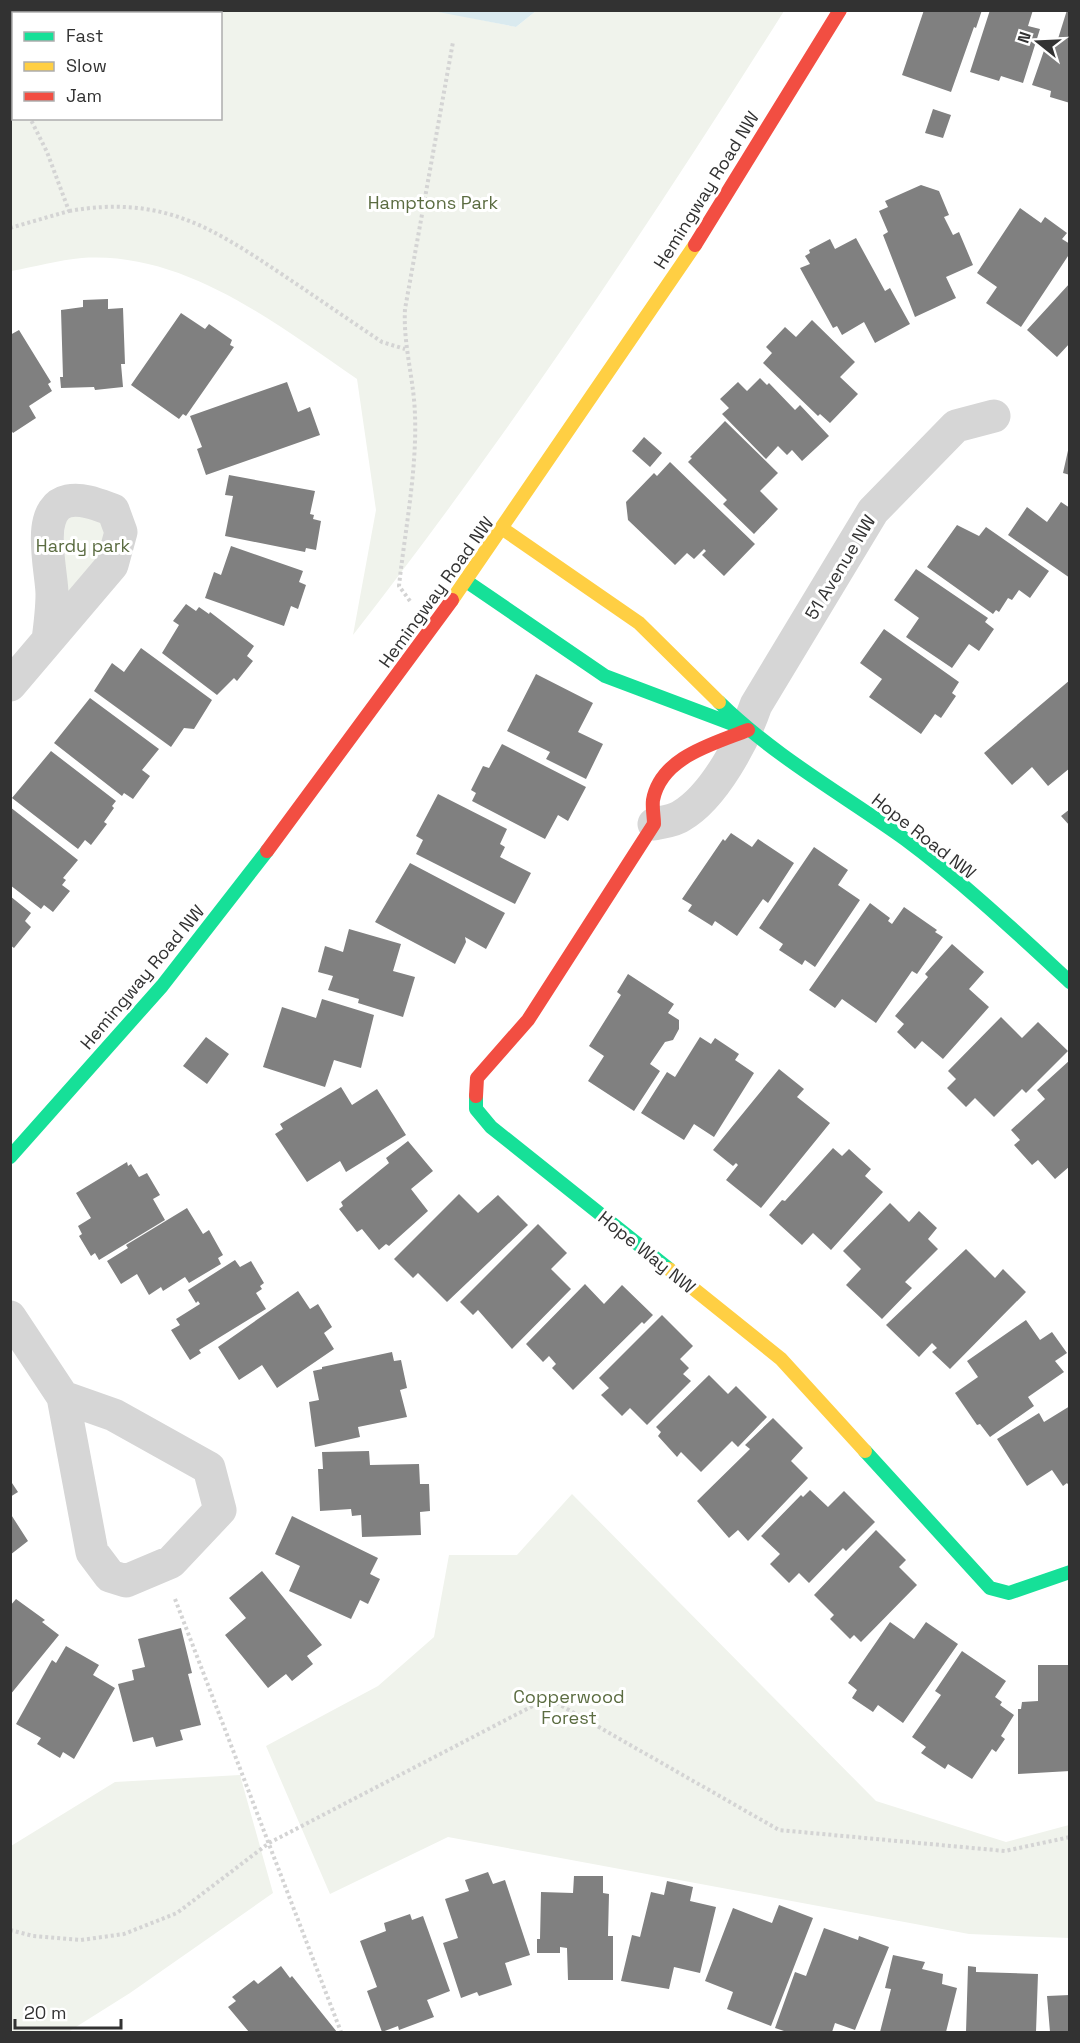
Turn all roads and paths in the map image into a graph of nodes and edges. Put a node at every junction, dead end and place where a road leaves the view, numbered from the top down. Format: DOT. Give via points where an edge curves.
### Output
graph roads {
  1 [pos="840,10"];
  2 [pos="453,42"];
  3 [pos="31,120"];
  4 [pos="69,211"];
  5 [pos="10,228"];
  6 [pos="405,348"];
  7 [pos="994,416"];
  8 [pos="503,529"];
  9 [pos="466,581"];
  10 [pos="399,586"];
  11 [pos="48,640"];
  12 [pos="10,685"];
  13 [pos="748,730"];
  14 [pos="654,824"];
  15 [pos="1070,982"];
  16 [pos="10,1157"];
  17 [pos="10,1317"];
  18 [pos="63,1397"];
  19 [pos="171,1562"];
  20 [pos="1070,1572"];
  21 [pos="1070,1837"];
  22 [pos="269,1843"];
  23 [pos="10,1930"];
  24 [pos="341,2032"];
  1 -- 8 [label="street, Hemingway Road NW" via="690,252"];
  2 -- 6 [label="path" via="407,295"];
  3 -- 4 [label="path"];
  4 -- 5 [label="path"];
  4 -- 6 [label="path" via="110,206 137,208 164,212 211,228 382,342"];
  6 -- 10 [label="path" via="414,396 415,437"];
  7 -- 13 [label="street, 51 Avenue NW" via="956,426 873,511 756,705"];
  8 -- 9 [label="street, Hemingway Road NW"];
  8 -- 13 [label="street, Hope Road NW" via="639,623"];
  9 -- 13 [label="street, Hope Road NW" via="605,676"];
  9 -- 16 [label="street, Hemingway Road NW" via="284,829 162,986"];
  11 -- 12 [label="street"];
  13 -- 14 [label="street" via="704,798 680,817"];
  13 -- 14 [label="street, Hope Way NW" via="685,756 665,773 653,800"];
  13 -- 15 [label="street, Hope Road NW" via="907,842 1004,921"];
  14 -- 20 [label="street, Hope Way NW" via="528,1020 477,1078 476,1109 491,1127 781,1359 990,1588 1010,1593"];
  17 -- 18 [label="street"];
  18 -- 19 [label="street" via="92,1552 110,1576 126,1581"];
  18 -- 19 [label="street" via="114,1415 209,1468 220,1510"];
  19 -- 22 [label="path" via="171,1588"];
  21 -- 22 [label="path" via="1005,1851 779,1830 548,1698"];
  22 -- 23 [label="path" via="177,1912 124,1934 81,1940"];
  22 -- 24 [label="path"];
}
